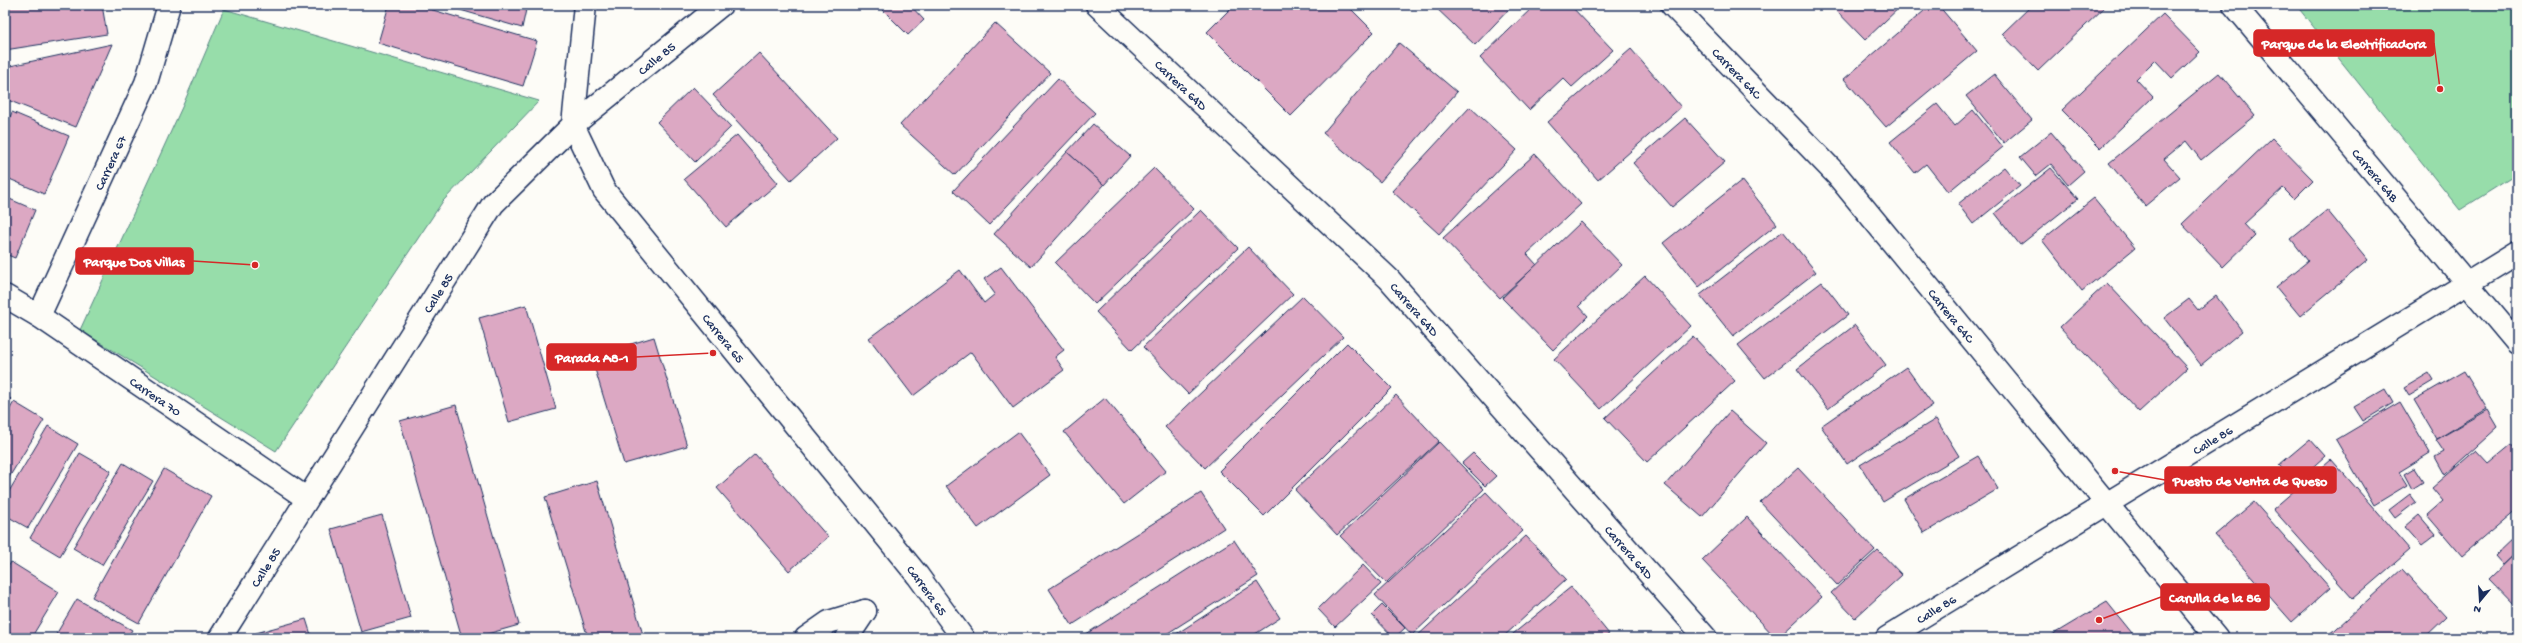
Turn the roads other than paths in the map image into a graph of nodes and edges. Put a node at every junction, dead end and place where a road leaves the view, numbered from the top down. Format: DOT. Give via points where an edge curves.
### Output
graph roads {
  1 [pos="169,5"];
  2 [pos="585,5"];
  3 [pos="721,5"];
  4 [pos="1097,5"];
  5 [pos="1672,5"];
  6 [pos="2234,5"];
  7 [pos="573,125"];
  8 [pos="2517,253"];
  9 [pos="2468,284"];
  10 [pos="5,296"];
  11 [pos="39,316"];
  12 [pos="2517,343"];
  13 [pos="306,498"];
  14 [pos="2106,505"];
  15 [pos="220,638"];
  16 [pos="806,638"];
  17 [pos="847,638"];
  18 [pos="963,638"];
  19 [pos="1706,638"];
  20 [pos="1887,638"];
  21 [pos="2217,638"];
  1 -- 11 [label="street, Carrera 67" via="146,83"];
  2 -- 7 [label="street"];
  3 -- 7 [label="street, Calle 85"];
  4 -- 19 [label="street, Carrera 64D" via="1389,278"];
  5 -- 14 [label="street, Carrera 64C" via="1837,175"];
  6 -- 9 [label="street, Carrera 64B"];
  7 -- 13 [label="street, Calle 85" via="493,204"];
  7 -- 18 [label="street, Carrera 65" via="604,190 918,576"];
  8 -- 9 [label="street, Calle 86"];
  9 -- 12 [label="street, Carrera 64B"];
  9 -- 14 [label="street, Calle 86"];
  10 -- 11 [label="street, Carrera 70"];
  11 -- 13 [label="street, Carrera 70"];
  13 -- 15 [label="street, Calle 85"];
  14 -- 20 [label="street, Calle 86"];
  14 -- 21 [label="street, Carrera 64C"];
  16 -- 17 [label="street" via="829,622 865,611"];
}
